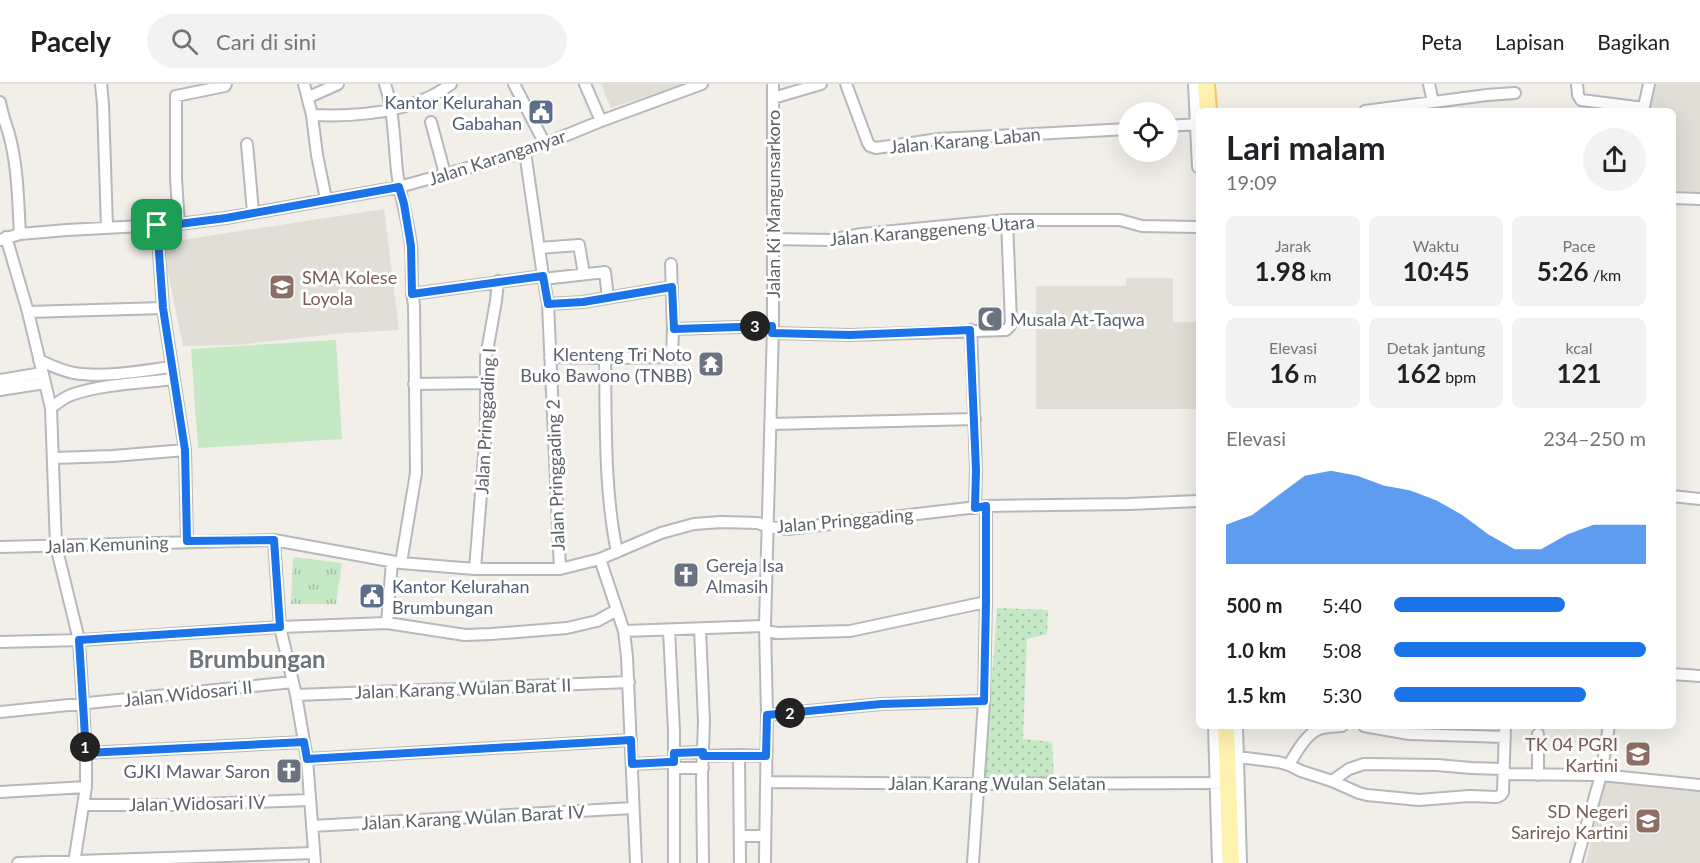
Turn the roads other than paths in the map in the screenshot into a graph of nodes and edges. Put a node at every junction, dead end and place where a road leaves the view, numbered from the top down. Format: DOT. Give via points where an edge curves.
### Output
graph roads {
  1 [pos="101,84"];
  2 [pos="226,84"];
  3 [pos="304,84"];
  4 [pos="338,84"];
  5 [pos="385,84"];
  6 [pos="451,84"];
  7 [pos="514,84"];
  8 [pos="585,84"];
  9 [pos="702,84"];
  10 [pos="773,84"];
  11 [pos="821,84"];
  12 [pos="846,84"];
  13 [pos="1194,84"];
  14 [pos="1206,84"];
  15 [pos="1213,84"];
  16 [pos="1429,84"];
  17 [pos="1577,84"];
  18 [pos="1649,84"];
  19 [pos="1515,93"];
  20 [pos="309,98"];
  21 [pos="773,98"];
  22 [pos="0,102"];
  23 [pos="1432,102"];
  24 [pos="1208,108"];
  25 [pos="1215,108"];
  26 [pos="1387,108"];
  27 [pos="1637,108"];
  28 [pos="1644,108"];
  29 [pos="391,110"];
  30 [pos="1196,111"];
  31 [pos="312,115"];
  32 [pos="601,121"];
  33 [pos="431,122"];
  34 [pos="1196,124"];
  35 [pos="1178,125"];
  36 [pos="1118,130"];
  37 [pos="247,144"];
  38 [pos="545,144"];
  39 [pos="525,152"];
  40 [pos="445,174"];
  41 [pos="399,187"];
  42 [pos="1676,198"];
  43 [pos="326,199"];
  44 [pos="1700,199"];
  45 [pos="254,212"];
  46 [pos="1007,219"];
  47 [pos="179,224"];
  48 [pos="157,225"];
  49 [pos="107,227"];
  50 [pos="1196,227"];
  51 [pos="20,234"];
  52 [pos="3,238"];
  53 [pos="773,239"];
  54 [pos="539,248"];
  55 [pos="671,264"];
  56 [pos="584,274"];
  57 [pos="543,277"];
  58 [pos="498,281"];
  59 [pos="672,287"];
  60 [pos="412,294"];
  61 [pos="608,298"];
  62 [pos="548,304"];
  63 [pos="163,308"];
  64 [pos="28,312"];
  65 [pos="674,329"];
  66 [pos="772,329"];
  67 [pos="970,330"];
  68 [pos="550,357"];
  69 [pos="604,358"];
  70 [pos="39,360"];
  71 [pos="171,368"];
  72 [pos="43,378"];
  73 [pos="173,379"];
  74 [pos="486,383"];
  75 [pos="414,384"];
  76 [pos="3,385"];
  77 [pos="51,408"];
  78 [pos="975,419"];
  79 [pos="770,424"];
  80 [pos="185,450"];
  81 [pos="54,458"];
  82 [pos="1676,496"];
  83 [pos="1700,499"];
  84 [pos="1196,501"];
  85 [pos="986,506"];
  86 [pos="975,508"];
  87 [pos="763,525"];
  88 [pos="274,540"];
  89 [pos="187,541"];
  90 [pos="56,546"];
  91 [pos="0,547"];
  92 [pos="617,552"];
  93 [pos="600,559"];
  94 [pos="397,563"];
  95 [pos="475,569"];
  96 [pos="560,569"];
  97 [pos="986,602"];
  98 [pos="617,610"];
  99 [pos="387,623"];
  100 [pos="280,627"];
  101 [pos="762,628"];
  102 [pos="700,629"];
  103 [pos="669,630"];
  104 [pos="624,631"];
  105 [pos="79,640"];
  106 [pos="0,642"];
  107 [pos="1676,674"];
  108 [pos="1700,676"];
  109 [pos="293,682"];
  110 [pos="629,682"];
  111 [pos="296,695"];
  112 [pos="984,701"];
  113 [pos="83,704"];
  114 [pos="0,712"];
  115 [pos="767,715"];
  116 [pos="1214,729"];
  117 [pos="1227,729"];
  118 [pos="1237,729"];
  119 [pos="1320,729"];
  120 [pos="1381,729"];
  121 [pos="1609,729"];
  122 [pos="1505,732"];
  123 [pos="1538,734"];
  124 [pos="631,740"];
  125 [pos="304,742"];
  126 [pos="86,753"];
  127 [pos="703,754"];
  128 [pos="739,755"];
  129 [pos="766,756"];
  130 [pos="1232,757"];
  131 [pos="307,759"];
  132 [pos="674,761"];
  133 [pos="632,764"];
  134 [pos="1289,765"];
  135 [pos="703,768"];
  136 [pos="1504,771"];
  137 [pos="1538,774"];
  138 [pos="1601,775"];
  139 [pos="1332,781"];
  140 [pos="766,782"];
  141 [pos="1222,783"];
  142 [pos="978,784"];
  143 [pos="1700,785"];
  144 [pos="86,787"];
  145 [pos="0,792"];
  146 [pos="310,800"];
  147 [pos="84,805"];
  148 [pos="633,808"];
  149 [pos="312,826"];
  150 [pos="740,836"];
  151 [pos="765,836"];
  152 [pos="315,858"];
  153 [pos="74,862"];
  154 [pos="18,863"];
  155 [pos="636,863"];
  156 [pos="674,863"];
  157 [pos="703,863"];
  158 [pos="740,863"];
  159 [pos="765,863"];
  160 [pos="973,863"];
  161 [pos="1218,863"];
  162 [pos="1231,863"];
  163 [pos="1241,863"];
  164 [pos="1576,863"];
  1 -- 49 [label="street"];
  2 -- 47 [label="street" via="176,96"];
  3 -- 20 [label="street"];
  4 -- 20 [label="street"];
  5 -- 29 [label="street"];
  6 -- 29 [label="street" via="431,96"];
  7 -- 38 [label="street"];
  8 -- 32 [label="street"];
  9 -- 32 [label="street, Jalan Karanganyar"];
  10 -- 21 [label="street, Jalan Ki Mangunsarkoro"];
  11 -- 21 [label="street"];
  12 -- 36 [label="street, Jalan Karang Laban" via="868,143 876,148 939,139"];
  13 -- 30 [label="street"];
  14 -- 24 [label="main road"];
  15 -- 25 [label="street"];
  16 -- 23 [label="street"];
  17 -- 27 [label="street" via="1581,100"];
  18 -- 28 [label="street"];
  19 -- 23 [label="street"];
  20 -- 31 [label="street"];
  21 -- 53 [label="street, Jalan Ki Mangunsarkoro"];
  22 -- 51 [label="street" via="18,179"];
  23 -- 26 [label="street"];
  29 -- 31 [label="street"];
  29 -- 41 [label="street"];
  31 -- 43 [label="street"];
  32 -- 38 [label="street, Jalan Karanganyar"];
  33 -- 40 [label="street"];
  34 -- 35 [label="street"];
  37 -- 45 [label="street"];
  38 -- 39 [label="street, Jalan Karanganyar"];
  39 -- 40 [label="street, Jalan Karanganyar"];
  39 -- 54 [label="street, Jalan Pringgading 2"];
  40 -- 41 [label="street, Jalan Karanganyar"];
  41 -- 43 [label="street, Jalan Karanganyar"];
  41 -- 60 [label="street" via="411,246"];
  42 -- 44 [label="street"];
  43 -- 45 [label="street, Jalan Karanganyar"];
  45 -- 47 [label="street, Jalan Karanganyar"];
  46 -- 50 [label="street, Jalan Karanggeneng Utara" via="1120,220 1142,226"];
  46 -- 53 [label="street, Jalan Karanggeneng Utara" via="830,240"];
  46 -- 67 [label="street" via="1011,325 1006,330"];
  47 -- 48 [label="street, Jalan Karanganyar"];
  48 -- 49 [label="street, Jalan Karanganyar"];
  48 -- 63 [label="street"];
  49 -- 51 [label="street, Jalan Karanganyar"];
  51 -- 52 [label="street, Jalan Karanganyar"];
  52 -- 64 [label="street"];
  53 -- 66 [label="street, Jalan Ki Mangunsarkoro"];
  54 -- 56 [label="street" via="579,244"];
  54 -- 57 [label="street, Jalan Pringgading 2"];
  55 -- 59 [label="street"];
  56 -- 57 [label="street"];
  56 -- 61 [label="street" via="605,272"];
  57 -- 58 [label="street"];
  57 -- 62 [label="street, Jalan Pringgading 2"];
  58 -- 60 [label="street"];
  58 -- 74 [label="street, Jalan Pringgading I" via="486,357"];
  59 -- 61 [label="street"];
  59 -- 65 [label="street"];
  60 -- 75 [label="street"];
  61 -- 62 [label="street"];
  62 -- 68 [label="street, Jalan Pringgading 2"];
  63 -- 64 [label="street"];
  63 -- 71 [label="street"];
  64 -- 70 [label="street"];
  65 -- 66 [label="street"];
  65 -- 69 [label="street" via="672,357"];
  66 -- 67 [label="street" via="850,335"];
  66 -- 79 [label="street, Jalan Ki Mangunsarkoro"];
  67 -- 78 [label="street"];
  68 -- 69 [label="street"];
  68 -- 96 [label="street, Jalan Pringgading 2"];
  69 -- 92 [label="street" via="607,474"];
  70 -- 71 [label="street" via="80,374"];
  70 -- 72 [label="street"];
  71 -- 73 [label="street"];
  72 -- 76 [label="street"];
  72 -- 77 [label="street"];
  73 -- 77 [label="street" via="94,388 70,395"];
  73 -- 80 [label="street"];
  74 -- 75 [label="street"];
  74 -- 95 [label="street, Jalan Pringgading I"];
  75 -- 94 [label="street" via="416,473"];
  77 -- 81 [label="street"];
  78 -- 79 [label="street"];
  78 -- 86 [label="street"];
  79 -- 87 [label="street, Jalan Ki Mangunsarkoro"];
  80 -- 81 [label="street"];
  80 -- 89 [label="street"];
  81 -- 90 [label="street"];
  82 -- 83 [label="street"];
  84 -- 85 [label="street, Jalan Pringgading"];
  85 -- 86 [label="street, Jalan Pringgading"];
  85 -- 97 [label="street"];
  86 -- 87 [label="street, Jalan Pringgading" via="805,528"];
  87 -- 92 [label="street, Jalan Pringgading" via="685,526"];
  87 -- 101 [label="street, Jalan Ki Mangunsarkoro"];
  88 -- 89 [label="street, Jalan Kemuning"];
  88 -- 94 [label="street, Jalan Kemuning"];
  88 -- 100 [label="street"];
  89 -- 90 [label="street, Jalan Kemuning"];
  90 -- 91 [label="street, Jalan Kemuning"];
  90 -- 105 [label="street"];
  92 -- 93 [label="street, Jalan Pringgading"];
  93 -- 96 [label="street, Jalan Pringgading"];
  93 -- 98 [label="street"];
  94 -- 95 [label="street, Jalan Pringgading"];
  94 -- 99 [label="street"];
  95 -- 96 [label="street, Jalan Pringgading"];
  97 -- 101 [label="street" via="850,631 778,633"];
  97 -- 112 [label="street"];
  98 -- 99 [label="street" via="597,621 567,628 491,634 432,631"];
  98 -- 104 [label="street"];
  99 -- 100 [label="street"];
  100 -- 105 [label="street"];
  100 -- 109 [label="street"];
  101 -- 102 [label="street"];
  101 -- 115 [label="street, Jalan Ki Mangunsarkoro"];
  102 -- 103 [label="street"];
  102 -- 127 [label="street"];
  103 -- 104 [label="street"];
  103 -- 132 [label="street"];
  104 -- 110 [label="street"];
  105 -- 106 [label="street"];
  105 -- 113 [label="street"];
  107 -- 108 [label="street"];
  109 -- 111 [label="street"];
  109 -- 113 [label="street, Jalan Widosari II"];
  110 -- 111 [label="street, Jalan Karang Wulan Barat II"];
  110 -- 124 [label="street"];
  111 -- 125 [label="street"];
  112 -- 115 [label="street" via="881,704"];
  112 -- 142 [label="street"];
  113 -- 114 [label="street, Jalan Widosari II"];
  113 -- 126 [label="street"];
  115 -- 129 [label="street, Jalan Ki Mangunsarkoro"];
  116 -- 141 [label="street"];
  117 -- 130 [label="main road"];
  118 -- 130 [label="street"];
  119 -- 134 [label="street"];
  120 -- 122 [label="street" via="1409,734"];
  121 -- 138 [label="street"];
  122 -- 136 [label="street"];
  123 -- 137 [label="street"];
  124 -- 131 [label="street"];
  124 -- 133 [label="street"];
  125 -- 126 [label="street"];
  125 -- 131 [label="street"];
  126 -- 144 [label="street"];
  127 -- 128 [label="street"];
  127 -- 132 [label="street"];
  127 -- 135 [label="street"];
  128 -- 129 [label="street"];
  128 -- 150 [label="street"];
  129 -- 140 [label="street, Jalan Ki Mangunsarkoro"];
  130 -- 134 [label="street"];
  130 -- 141 [label="main road"];
  130 -- 163 [label="street"];
  131 -- 146 [label="street"];
  132 -- 133 [label="street"];
  132 -- 135 [label="street"];
  132 -- 156 [label="street"];
  133 -- 148 [label="street"];
  134 -- 139 [label="street"];
  135 -- 157 [label="street"];
  136 -- 137 [label="street"];
  136 -- 139 [label="street" via="1364,764"];
  136 -- 139 [label="street" via="1503,792 1497,797 1419,800 1359,793"];
  137 -- 138 [label="street"];
  138 -- 143 [label="street"];
  138 -- 164 [label="street"];
  140 -- 142 [label="street, Jalan Karang Wulan Selatan"];
  140 -- 151 [label="street, Jalan Ki Mangunsarkoro"];
  141 -- 142 [label="street, Jalan Karang Wulan Selatan"];
  141 -- 161 [label="street"];
  141 -- 162 [label="main road"];
  142 -- 160 [label="street"];
  144 -- 145 [label="street"];
  144 -- 147 [label="street"];
  146 -- 147 [label="street, Jalan Widosari IV"];
  146 -- 149 [label="street"];
  147 -- 153 [label="street"];
  148 -- 149 [label="street, Jalan Karang Wulan Barat IV"];
  148 -- 155 [label="street"];
  149 -- 152 [label="street"];
  150 -- 151 [label="street"];
  150 -- 158 [label="street"];
  151 -- 159 [label="street, Jalan Ki Mangunsarkoro"];
  152 -- 153 [label="street"];
  153 -- 154 [label="street"];
}
